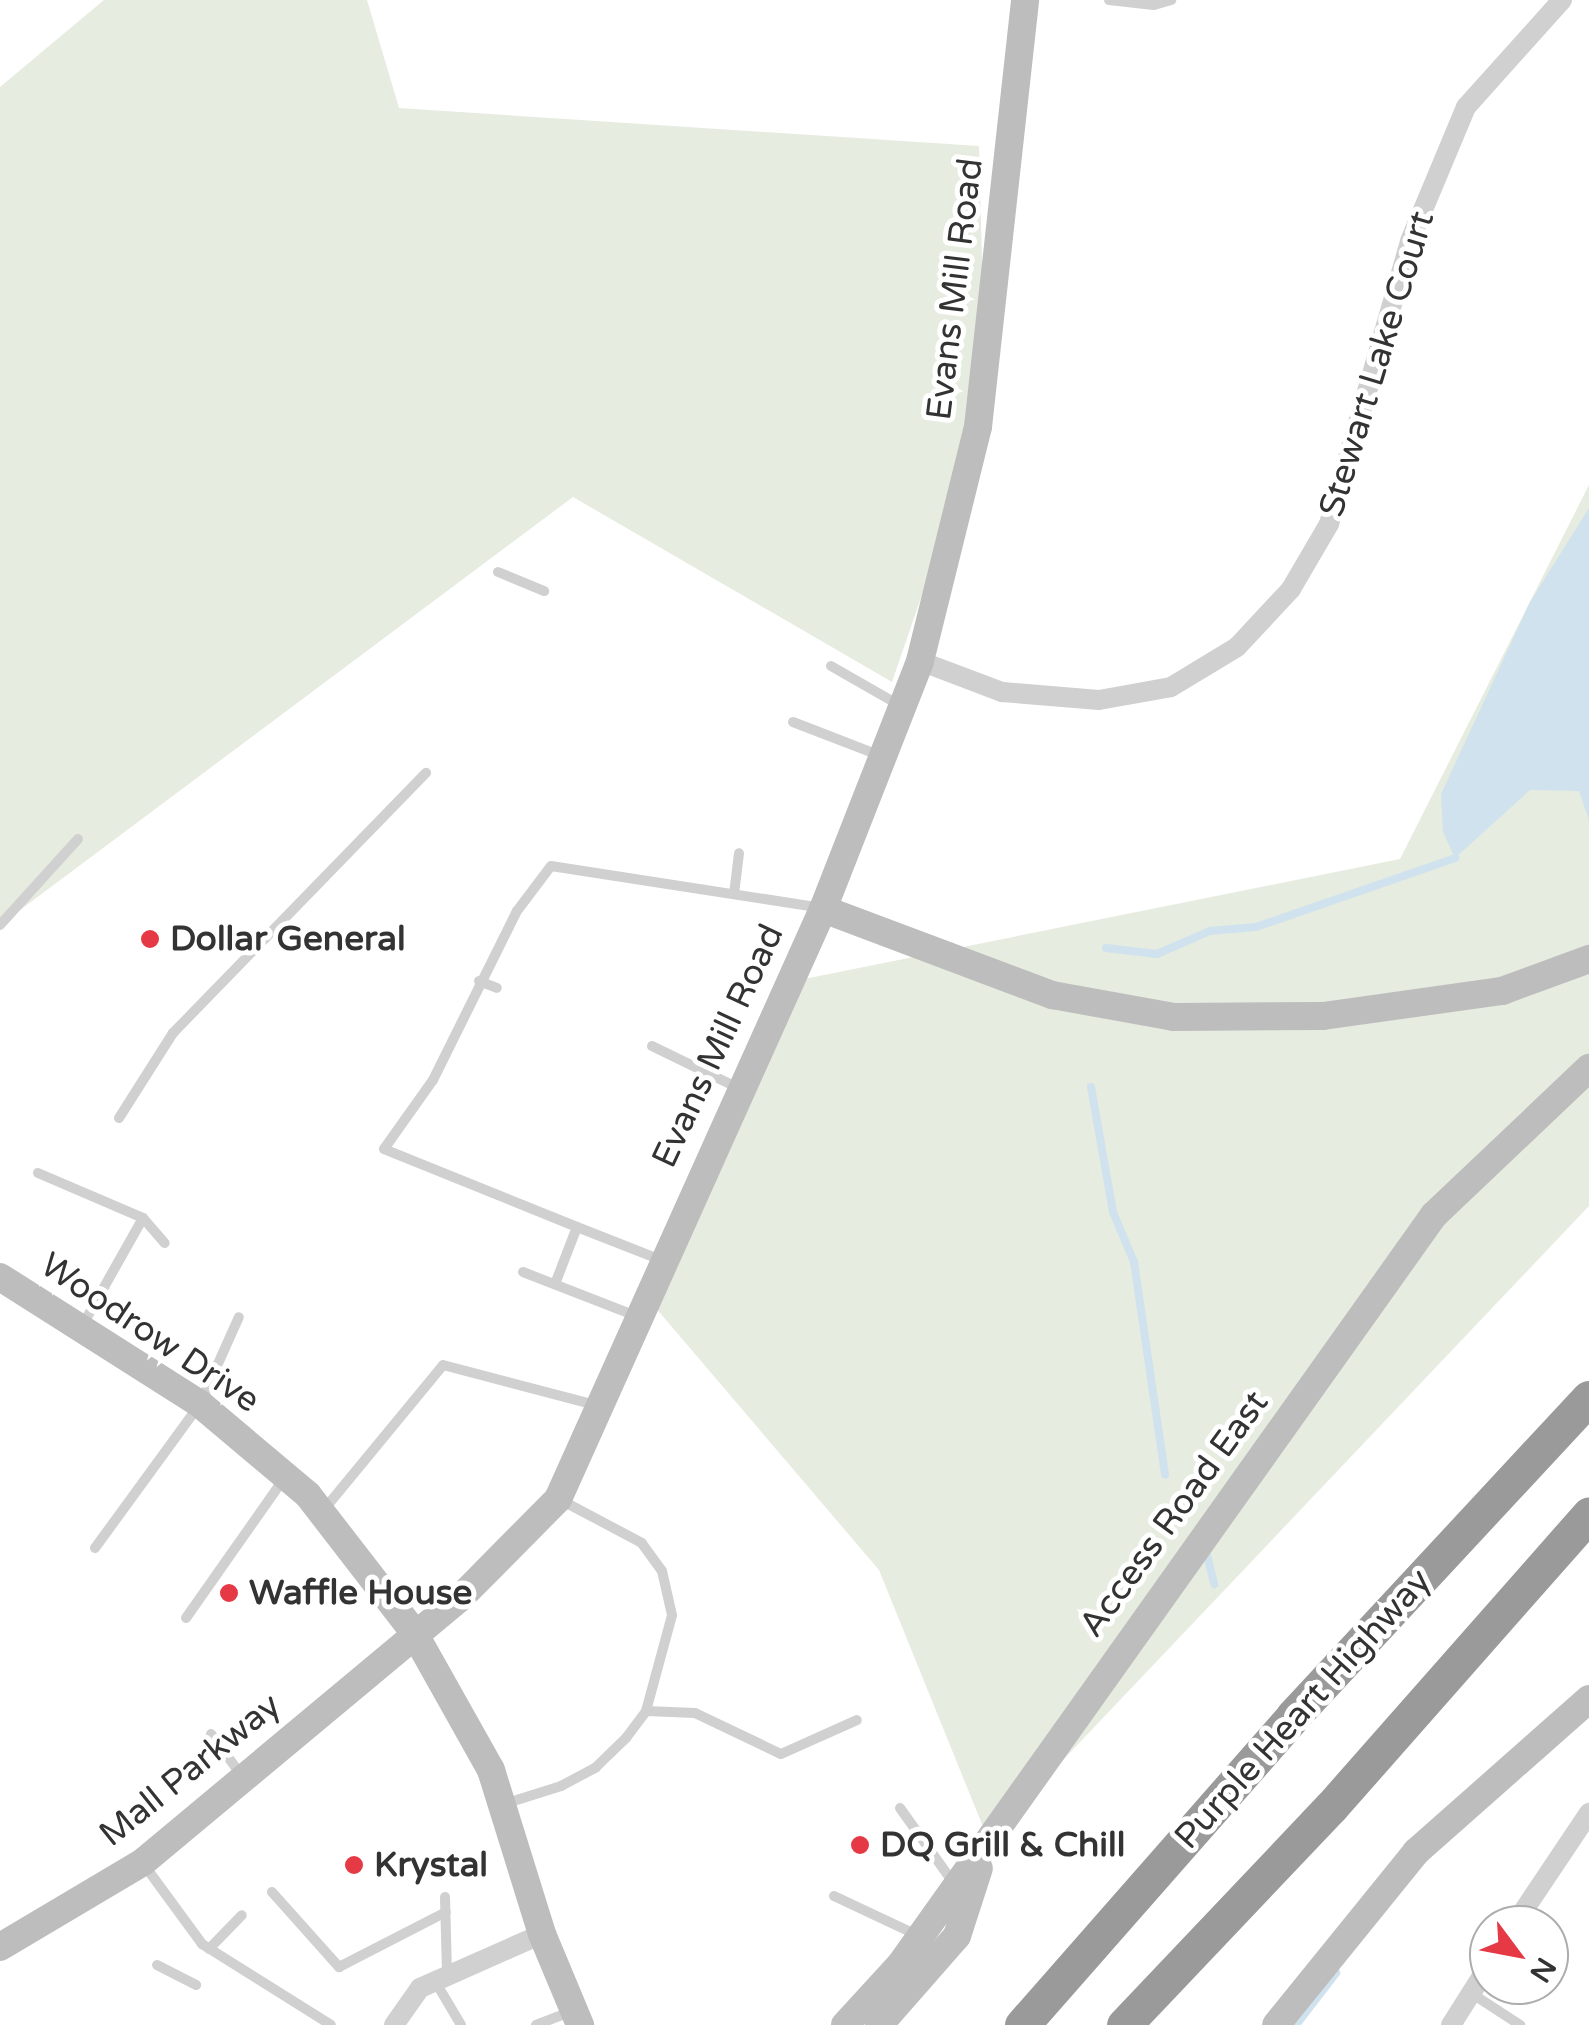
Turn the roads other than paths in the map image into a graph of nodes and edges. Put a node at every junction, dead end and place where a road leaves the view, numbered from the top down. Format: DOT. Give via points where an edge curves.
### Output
graph roads {
  1 [pos="1024,0"];
  2 [pos="1110,0"];
  3 [pos="1171,0"];
  4 [pos="1562,0"];
  5 [pos="498,572"];
  6 [pos="544,591"];
  7 [pos="920,661"];
  8 [pos="831,666"];
  9 [pos="904,708"];
  10 [pos="793,722"];
  11 [pos="887,758"];
  12 [pos="426,774"];
  13 [pos="78,839"];
  14 [pos="739,853"];
  15 [pos="734,894"];
  16 [pos="823,908"];
  17 [pos="0,925"];
  18 [pos="1589,959"];
  19 [pos="479,982"];
  20 [pos="496,988"];
  21 [pos="652,1046"];
  22 [pos="1589,1068"];
  23 [pos="739,1088"];
  24 [pos="119,1118"];
  25 [pos="38,1173"];
  26 [pos="143,1218"];
  27 [pos="577,1228"];
  28 [pos="165,1243"];
  29 [pos="662,1260"];
  30 [pos="522,1272"];
  31 [pos="0,1278"];
  32 [pos="555,1284"];
  33 [pos="636,1316"];
  34 [pos="239,1317"];
  35 [pos="80,1328"];
  36 [pos="1589,1398"];
  37 [pos="200,1404"];
  38 [pos="601,1406"];
  39 [pos="286,1476"];
  40 [pos="558,1499"];
  41 [pos="322,1513"];
  42 [pos="1589,1514"];
  43 [pos="95,1548"];
  44 [pos="186,1618"];
  45 [pos="413,1631"];
  46 [pos="1589,1699"];
  47 [pos="646,1710"];
  48 [pos="857,1720"];
  49 [pos="210,1734"];
  50 [pos="243,1777"];
  51 [pos="502,1804"];
  52 [pos="900,1808"];
  53 [pos="1589,1813"];
  54 [pos="987,1842"];
  55 [pos="143,1862"];
  56 [pos="956,1886"];
  57 [pos="272,1892"];
  58 [pos="834,1896"];
  59 [pos="446,1897"];
  60 [pos="1527,1905"];
  61 [pos="446,1912"];
  62 [pos="242,1915"];
  63 [pos="542,1934"];
  64 [pos="920,1937"];
  65 [pos="0,1947"];
  66 [pos="209,1949"];
  67 [pos="157,1965"];
  68 [pos="441,1979"];
  69 [pos="196,1985"];
  70 [pos="1469,1996"];
  71 [pos="1489,2005"];
  72 [pos="577,2018"];
  73 [pos="331,2025"];
  74 [pos="394,2025"];
  75 [pos="461,2025"];
  76 [pos="536,2025"];
  77 [pos="844,2025"];
  78 [pos="879,2025"];
  79 [pos="1022,2025"];
  80 [pos="1124,2025"];
  81 [pos="1276,2025"];
  82 [pos="1451,2025"];
  83 [pos="1520,2025"];
  1 -- 7 [label="main road, Evans Mill Road" via="978,426"];
  2 -- 3 [label="lane"];
  4 -- 7 [label="street, Stewart Lake Court" via="1466,108 1410,241 1329,524 1291,589 1237,647 1170,687 1099,700 1002,692"];
  5 -- 6 [label="lane"];
  7 -- 9 [label="main road, Evans Mill Road"];
  8 -- 9 [label="lane"];
  9 -- 11 [label="main road, Evans Mill Road"];
  10 -- 11 [label="lane"];
  11 -- 16 [label="main road, Evans Mill Road"];
  12 -- 24 [label="lane" via="173,1033"];
  13 -- 17 [label="lane"];
  14 -- 15 [label="lane"];
  15 -- 16 [label="lane"];
  15 -- 19 [label="lane" via="551,866 504,926"];
  16 -- 18 [label="main road" via="1052,995 1174,1017 1323,1016 1502,990"];
  16 -- 23 [label="main road, Evans Mill Road"];
  19 -- 20 [label="lane"];
  19 -- 27 [label="lane" via="433,1080 384,1149"];
  21 -- 23 [label="lane"];
  22 -- 54 [label="main road, Access Road East" via="1434,1215"];
  23 -- 29 [label="main road, Evans Mill Road"];
  25 -- 26 [label="lane"];
  26 -- 28 [label="lane"];
  26 -- 35 [label="lane"];
  27 -- 29 [label="lane"];
  27 -- 32 [label="lane"];
  29 -- 33 [label="main road, Evans Mill Road"];
  30 -- 32 [label="lane"];
  31 -- 35 [label="main road, Woodrow Drive"];
  32 -- 33 [label="lane"];
  33 -- 38 [label="main road, Evans Mill Road"];
  34 -- 37 [label="lane"];
  35 -- 37 [label="main road, Woodrow Drive"];
  36 -- 79 [label="highway, Purple Heart Highway" via="1293,1716"];
  37 -- 39 [label="main road, Woodrow Drive"];
  37 -- 43 [label="lane"];
  38 -- 40 [label="main road, Evans Mill Road"];
  38 -- 41 [label="lane" via="444,1364"];
  39 -- 41 [label="main road, Woodrow Drive"];
  39 -- 44 [label="lane"];
  40 -- 45 [label="main road, Evans Mill Road" via="464,1595"];
  40 -- 47 [label="lane" via="642,1543 662,1571 672,1615"];
  41 -- 45 [label="main road, Woodrow Drive"];
  42 -- 80 [label="highway" via="1331,1806"];
  45 -- 50 [label="main road, Mall Parkway"];
  45 -- 51 [label="main road" via="491,1770"];
  46 -- 81 [label="main road" via="1416,1852"];
  47 -- 48 [label="lane" via="695,1713 781,1754"];
  47 -- 51 [label="lane" via="596,1767"];
  49 -- 50 [label="lane"];
  50 -- 55 [label="main road, Mall Parkway"];
  51 -- 63 [label="main road"];
  52 -- 56 [label="lane"];
  53 -- 60 [label="street"];
  54 -- 56 [label="main road, Access Road East"];
  54 -- 78 [label="main road" via="957,1936"];
  55 -- 65 [label="main road, Mall Parkway"];
  55 -- 66 [label="lane"];
  56 -- 64 [label="main road, Access Road East"];
  57 -- 61 [label="lane" via="339,1967 407,1926"];
  58 -- 64 [label="lane"];
  59 -- 61 [label="lane"];
  61 -- 68 [label="lane"];
  62 -- 66 [label="lane"];
  63 -- 68 [label="street"];
  63 -- 72 [label="main road"];
  64 -- 77 [label="main road, Access Road East"];
  66 -- 73 [label="lane"];
  67 -- 69 [label="lane"];
  68 -- 74 [label="street" via="420,1988"];
  68 -- 75 [label="lane"];
  70 -- 82 [label="street"];
  71 -- 83 [label="lane"];
  72 -- 76 [label="lane"];
}
